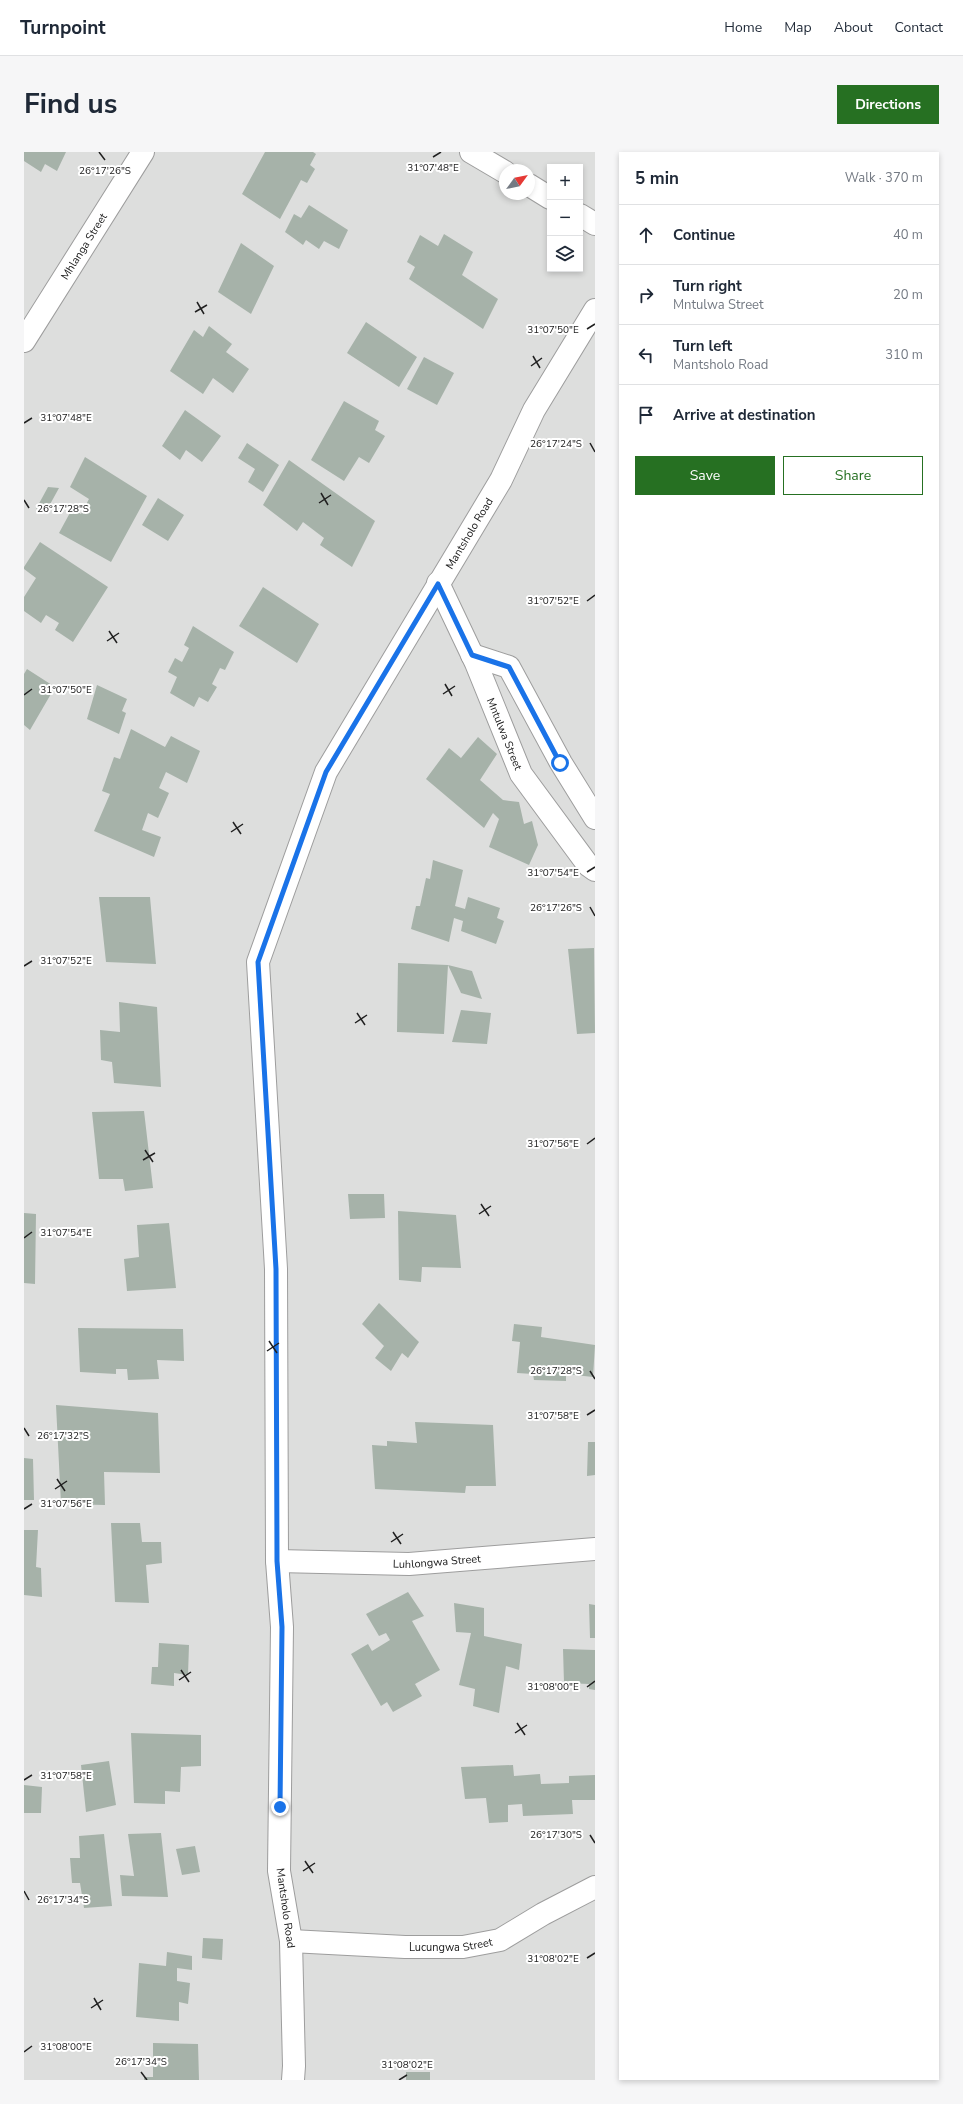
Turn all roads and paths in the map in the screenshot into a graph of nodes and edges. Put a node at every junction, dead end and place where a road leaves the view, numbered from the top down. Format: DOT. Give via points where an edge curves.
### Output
graph roads {
  1 [pos="143,152"];
  2 [pos="471,152"];
  3 [pos="499,168"];
  4 [pos="535,189"];
  5 [pos="547,196"];
  6 [pos="583,217"];
  7 [pos="595,224"];
  8 [pos="595,310"];
  9 [pos="24,341"];
  10 [pos="438,584"];
  11 [pos="472,655"];
  12 [pos="595,818"];
  13 [pos="595,870"];
  14 [pos="595,1549"];
  15 [pos="277,1561"];
  16 [pos="595,1887"];
  17 [pos="292,1941"];
  18 [pos="293,2080"];
  1 -- 9 [label="street, Mhlanga Street"];
  2 -- 3 [label="street"];
  4 -- 5 [label="street"];
  6 -- 7 [label="street"];
  8 -- 10 [label="street, Mantsholo Road" via="534,410 501,480"];
  10 -- 11 [label="street, Mntulwa Street"];
  10 -- 15 [label="street, Mantsholo Road" via="326,772 258,962 276,1269"];
  11 -- 12 [label="street" via="509,667 560,763"];
  11 -- 13 [label="street, Mntulwa Street" via="521,774 588,865"];
  14 -- 15 [label="street, Luhlongwa Street" via="409,1564"];
  15 -- 17 [label="street, Mantsholo Road" via="282,1627 279,1871"];
  16 -- 17 [label="street, Lucungwa Street" via="500,1940 463,1947 405,1947"];
  17 -- 18 [label="street, Mantsholo Road"];
}
